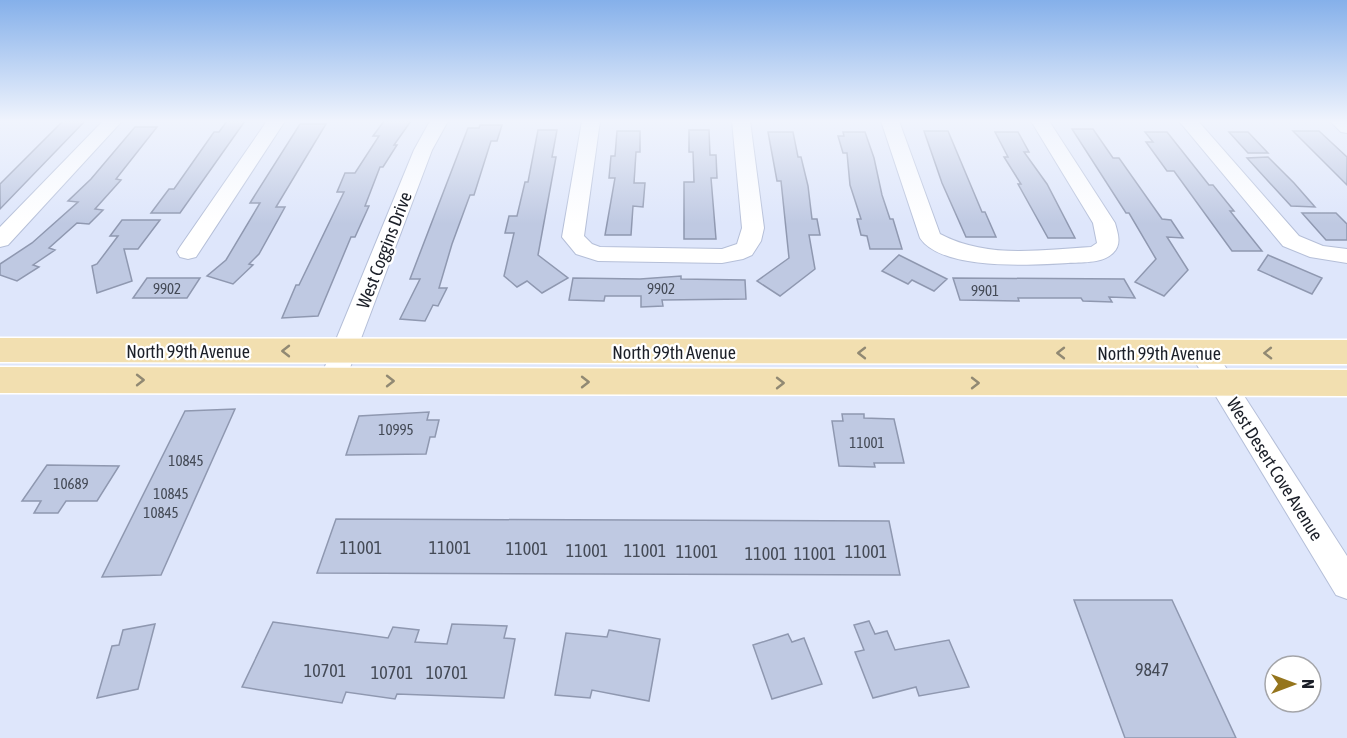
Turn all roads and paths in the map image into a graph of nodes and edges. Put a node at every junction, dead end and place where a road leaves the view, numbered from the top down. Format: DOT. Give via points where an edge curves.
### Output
graph roads {
  1 [pos="80,155"];
  2 [pos="253,155"];
  3 [pos="421,155"];
  4 [pos="586,155"];
  5 [pos="745,155"];
  6 [pos="902,155"];
  7 [pos="1061,155"];
  8 [pos="1218,155"];
  9 [pos="0,240"];
  10 [pos="188,252"];
  11 [pos="1347,256"];
  12 [pos="0,350"];
  13 [pos="68,351"];
  14 [pos="1347,352"];
  15 [pos="1203,353"];
  16 [pos="338,366"];
  17 [pos="0,380"];
  18 [pos="46,381"];
  19 [pos="1221,382"];
  20 [pos="1347,383"];
  21 [pos="1335,546"];
  22 [pos="1347,584"];
  1 -- 9 [label="street"];
  2 -- 10 [label="street"];
  3 -- 16 [label="street, West Coggins Drive"];
  4 -- 5 [label="street" via="573,237 584,249 598,254 670,255 736,255 750,246 753,228"];
  6 -- 7 [label="street" via="931,238 941,246 982,257 1102,252 1108,236 1104,224"];
  8 -- 11 [label="street" via="1291,241 1324,254"];
  12 -- 13 [label="main road, North 99th Avenue"];
  16 -- 13 [label="main road, North 99th Avenue, one-way"];
  13 -- 18 [label="main road"];
  14 -- 15 [label="main road, North 99th Avenue, one-way"];
  15 -- 16 [label="main road, North 99th Avenue, one-way"];
  15 -- 19 [label="street, West Desert Cove Avenue"];
  18 -- 16 [label="main road, North 99th Avenue, one-way"];
  16 -- 19 [label="main road, North 99th Avenue, one-way"];
  17 -- 18 [label="main road, North 99th Avenue"];
  19 -- 20 [label="main road, North 99th Avenue"];
  19 -- 21 [label="street, West Desert Cove Avenue"];
  21 -- 22 [label="street, West Desert Cove Avenue"];
}
